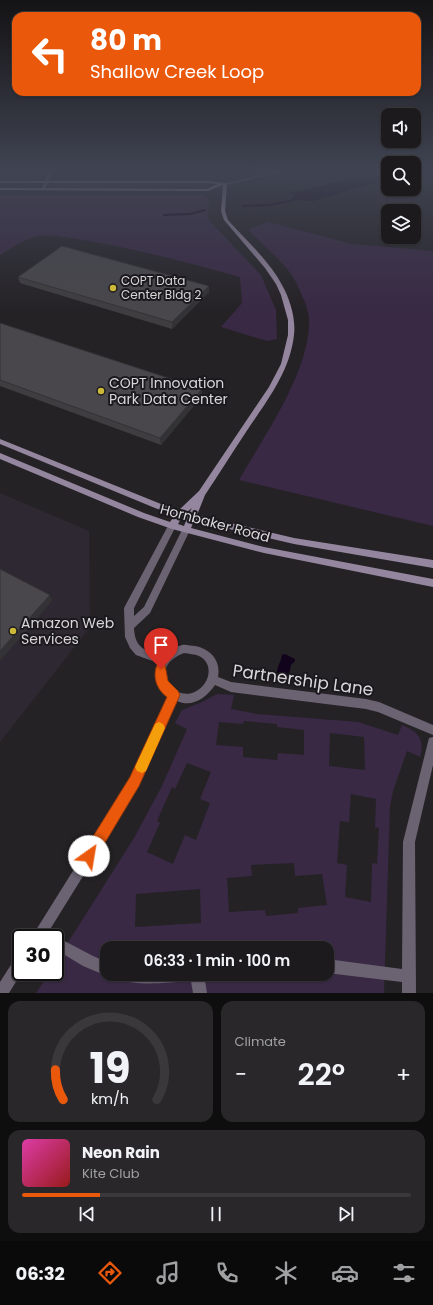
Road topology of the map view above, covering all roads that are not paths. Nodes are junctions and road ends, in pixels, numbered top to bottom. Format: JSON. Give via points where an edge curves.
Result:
{"nodes":[{"id":1,"x":225,"y":218,"type":"edge"},
{"id":2,"x":0,"y":441,"type":"edge"},
{"id":3,"x":0,"y":456,"type":"edge"},
{"id":4,"x":202,"y":493,"type":"junction"},
{"id":5,"x":180,"y":514,"type":"junction"},
{"id":6,"x":192,"y":517,"type":"junction"},
{"id":7,"x":172,"y":526,"type":"junction"},
{"id":8,"x":186,"y":530,"type":"junction"},
{"id":9,"x":433,"y":564,"type":"edge"},
{"id":10,"x":433,"y":583,"type":"edge"},
{"id":11,"x":129,"y":627,"type":"junction"},
{"id":12,"x":164,"y":662,"type":"junction"},
{"id":13,"x":213,"y":680,"type":"junction"},
{"id":14,"x":174,"y":695,"type":"junction"},
{"id":15,"x":433,"y":730,"type":"edge"},
{"id":16,"x":433,"y":742,"type":"edge"},
{"id":17,"x":46,"y":929,"type":"edge"},
{"id":18,"x":64,"y":947,"type":"edge"},
{"id":19,"x":100,"y":966,"type":"edge"},
{"id":20,"x":334,"y":967,"type":"edge"},
{"id":21,"x":12,"y":976,"type":"edge"},
{"id":22,"x":409,"y":976,"type":"junction"},
{"id":23,"x":197,"y":981,"type":"edge"},
{"id":24,"x":1,"y":993,"type":"edge"},
{"id":25,"x":200,"y":993,"type":"edge"},
{"id":26,"x":409,"y":993,"type":"edge"}],
"edges":[{"from":1,"to":4,"type":"street","via":[[279,284],[291,320],[291,334],[284,364],[272,387]]},
{"from":2,"to":5,"type":"street","name":"Hornbaker Road"},
{"from":3,"to":7,"type":"street","name":"Hornbaker Road"},
{"from":4,"to":5,"type":"street"},
{"from":4,"to":6,"type":"street"},
{"from":5,"to":6,"type":"street","name":"Hornbaker Road"},
{"from":5,"to":7,"type":"street"},
{"from":6,"to":8,"type":"street"},
{"from":6,"to":9,"type":"street","name":"Hornbaker Road","via":[[294,541]]},
{"from":7,"to":8,"type":"street","name":"Hornbaker Road"},
{"from":7,"to":11,"type":"street","via":[[129,608]]},
{"from":8,"to":10,"type":"street","name":"Hornbaker Road","via":[[264,550]]},
{"from":8,"to":11,"type":"street","via":[[147,610]]},
{"from":11,"to":12,"type":"street","via":[[130,638],[139,652]]},
{"from":12,"to":13,"type":"street","via":[[176,651],[200,651],[212,661]]},
{"from":12,"to":14,"type":"street","via":[[160,676],[167,690]]},
{"from":13,"to":14,"type":"street","via":[[199,695],[182,698]]},
{"from":13,"to":15,"type":"street","name":"Partnership Lane","via":[[231,688],[366,704]]},
{"from":14,"to":17,"type":"street","via":[[135,782]]},
{"from":16,"to":22,"type":"street","via":[[409,842]]},
{"from":18,"to":19,"type":"street"},
{"from":20,"to":22,"type":"street"},
{"from":21,"to":24,"type":"street"},
{"from":22,"to":26,"type":"street"},
{"from":23,"to":25,"type":"street"}]}
